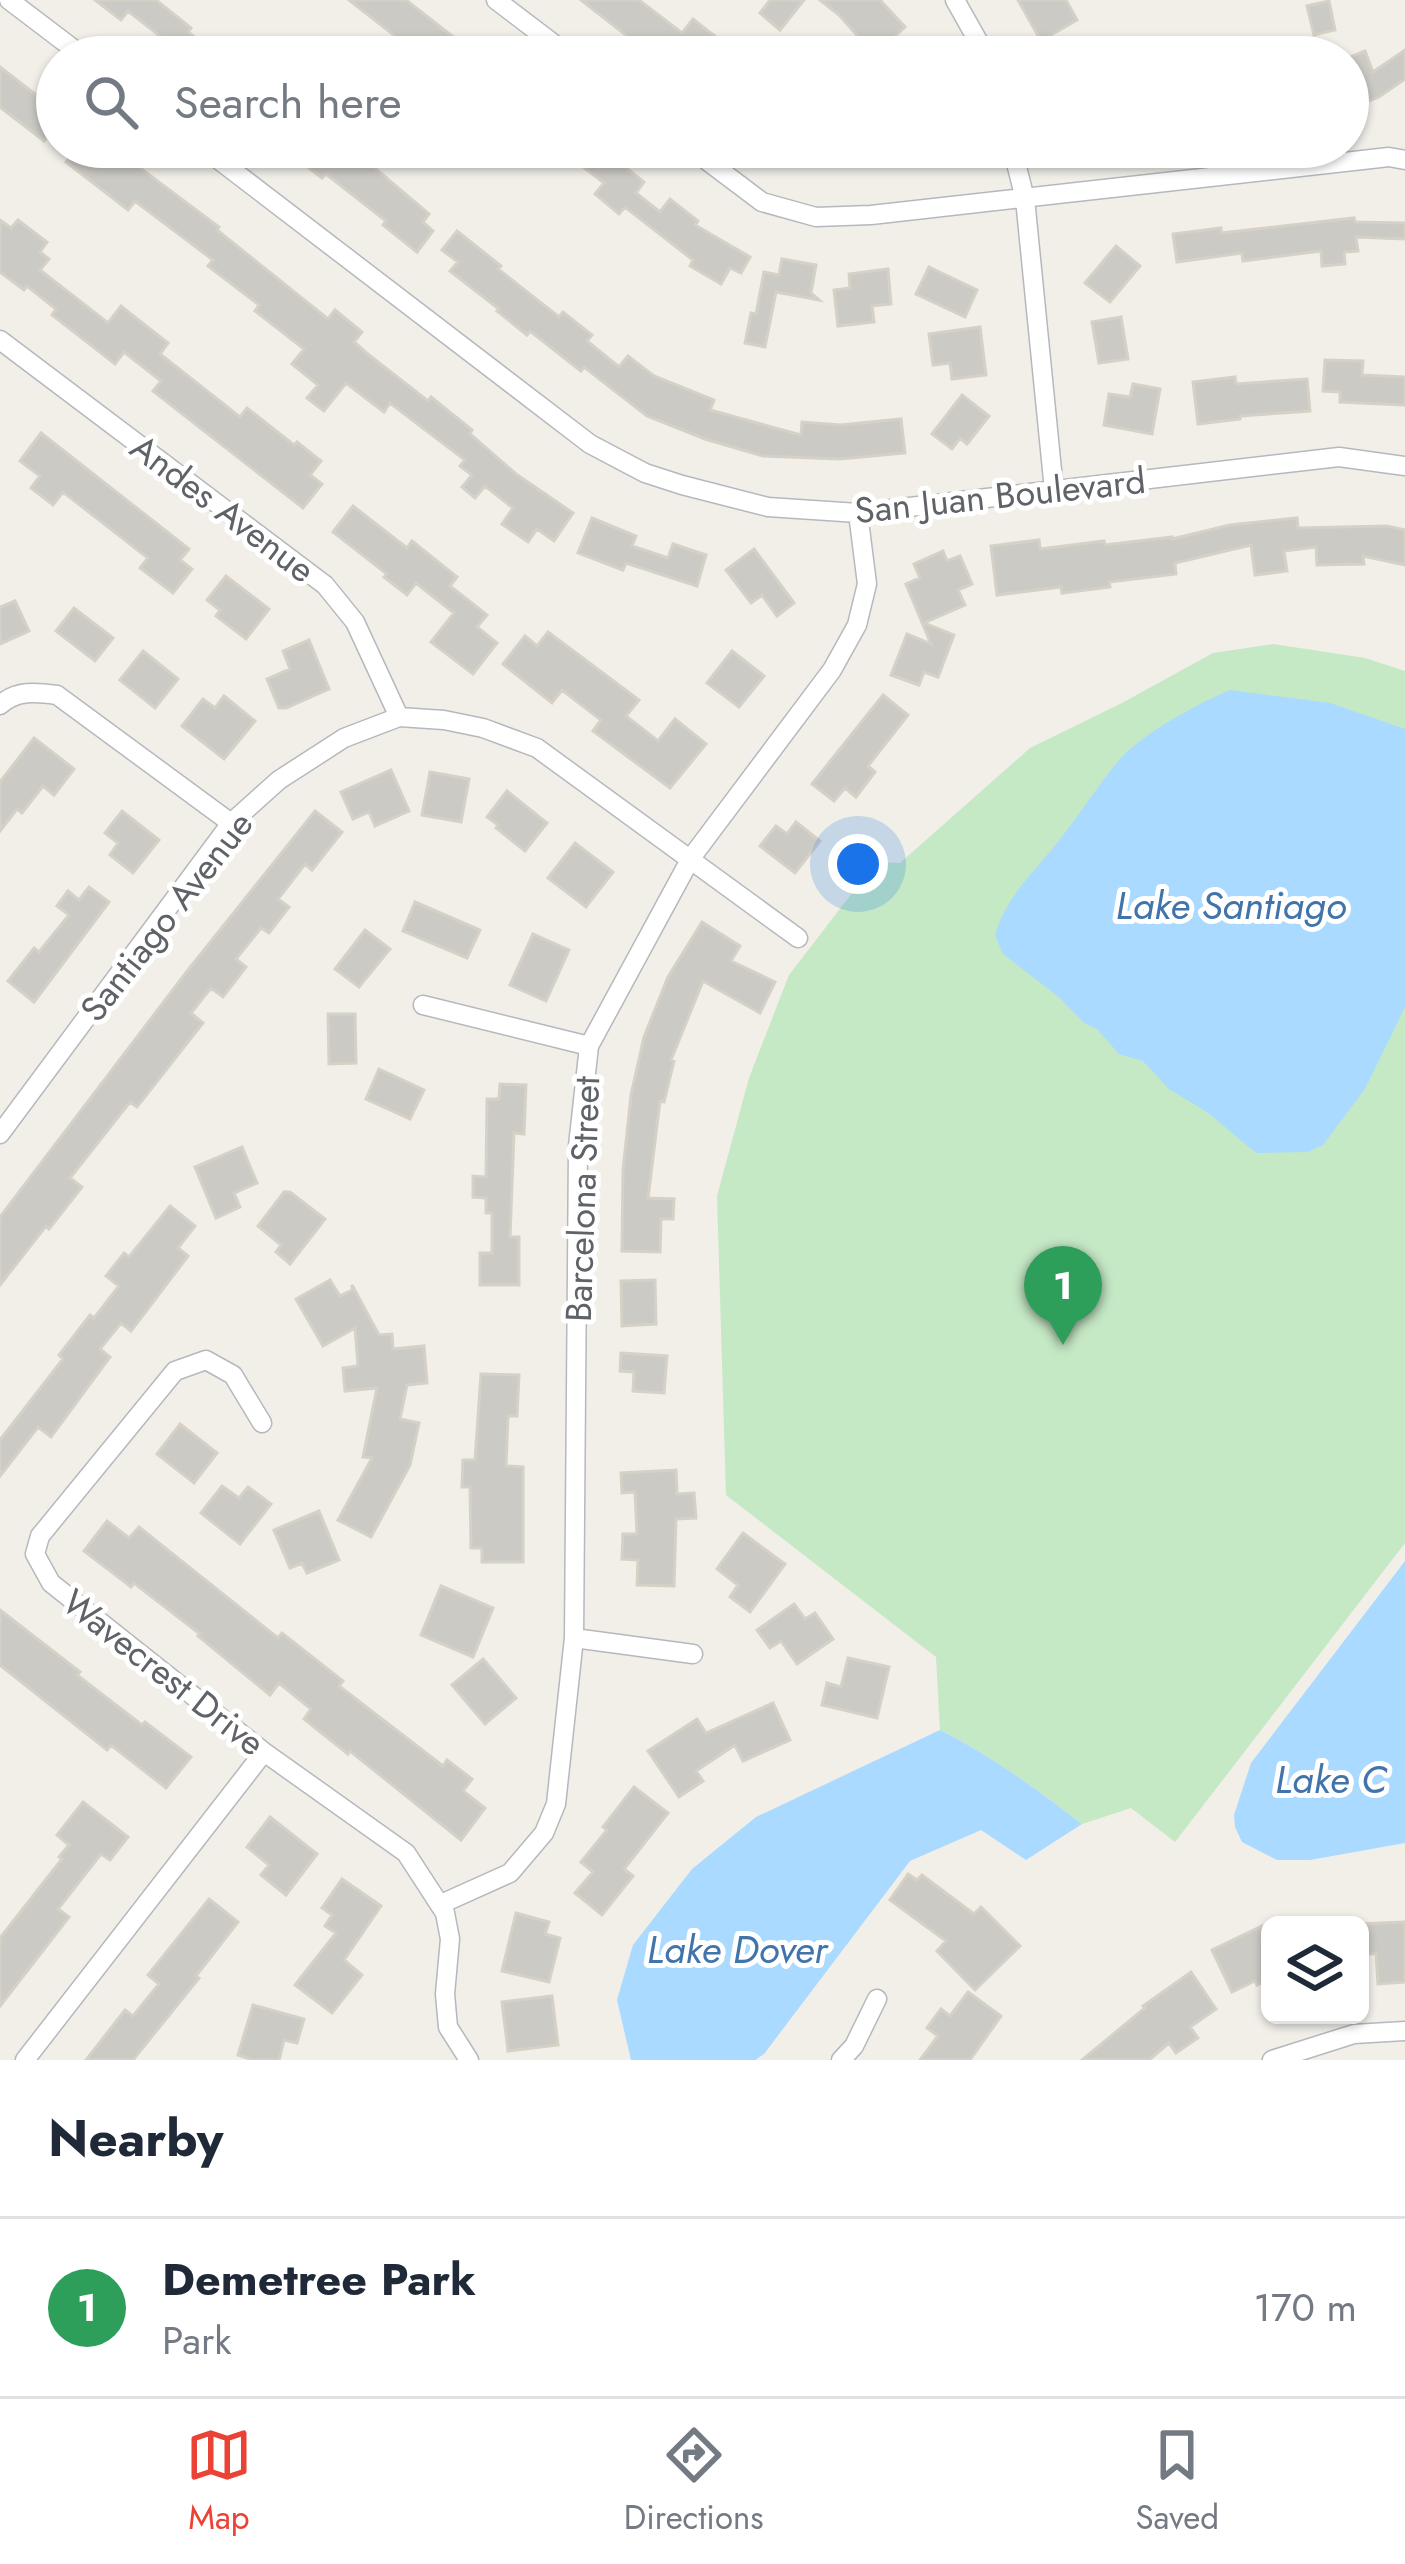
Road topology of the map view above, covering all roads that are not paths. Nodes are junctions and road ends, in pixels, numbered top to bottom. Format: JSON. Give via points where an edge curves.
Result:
{"nodes":[{"id":1,"x":9,"y":0,"type":"edge"},
{"id":2,"x":496,"y":0,"type":"edge"},
{"id":3,"x":956,"y":0,"type":"edge"},
{"id":4,"x":56,"y":36,"type":"edge"},
{"id":5,"x":543,"y":36,"type":"edge"},
{"id":6,"x":976,"y":36,"type":"edge"},
{"id":7,"x":1400,"y":156,"type":"edge"},
{"id":8,"x":1369,"y":160,"type":"edge"},
{"id":9,"x":229,"y":168,"type":"edge"},
{"id":10,"x":717,"y":168,"type":"edge"},
{"id":11,"x":1017,"y":168,"type":"edge"},
{"id":12,"x":1295,"y":168,"type":"edge"},
{"id":13,"x":1025,"y":199,"type":"junction"},
{"id":14,"x":0,"y":340,"type":"edge"},
{"id":15,"x":1405,"y":466,"type":"edge"},
{"id":16,"x":1054,"y":490,"type":"junction"},
{"id":17,"x":858,"y":514,"type":"junction"},
{"id":18,"x":0,"y":705,"type":"edge"},
{"id":19,"x":399,"y":717,"type":"junction"},
{"id":20,"x":231,"y":823,"type":"junction"},
{"id":21,"x":691,"y":858,"type":"junction"},
{"id":22,"x":798,"y":938,"type":"dead end"},
{"id":23,"x":423,"y":1005,"type":"dead end"},
{"id":24,"x":589,"y":1046,"type":"junction"},
{"id":25,"x":0,"y":1134,"type":"edge"},
{"id":26,"x":262,"y":1423,"type":"dead end"},
{"id":27,"x":574,"y":1638,"type":"junction"},
{"id":28,"x":693,"y":1654,"type":"dead end"},
{"id":29,"x":264,"y":1752,"type":"junction"},
{"id":30,"x":441,"y":1904,"type":"junction"},
{"id":31,"x":877,"y":2000,"type":"dead end"},
{"id":32,"x":1405,"y":2031,"type":"edge"},
{"id":33,"x":25,"y":2060,"type":"edge"},
{"id":34,"x":469,"y":2060,"type":"edge"},
{"id":35,"x":842,"y":2060,"type":"edge"},
{"id":36,"x":1272,"y":2060,"type":"edge"}],
"edges":[{"from":1,"to":4,"type":"street"},
{"from":2,"to":5,"type":"street"},
{"from":3,"to":6,"type":"street"},
{"from":7,"to":8,"type":"street"},
{"from":9,"to":17,"type":"street","name":"San Juan Boulevard","via":[[590,444],[682,485],[768,507]]},
{"from":10,"to":13,"type":"street","via":[[762,202],[816,217]]},
{"from":11,"to":13,"type":"street"},
{"from":12,"to":13,"type":"street"},
{"from":13,"to":16,"type":"street"},
{"from":14,"to":19,"type":"street","name":"Andes Avenue","via":[[326,585],[355,622]]},
{"from":15,"to":16,"type":"street","name":"San Juan Boulevard","via":[[1339,457]]},
{"from":16,"to":17,"type":"street","name":"San Juan Boulevard"},
{"from":17,"to":21,"type":"street","name":"Barcelona Street","via":[[867,584],[857,625]]},
{"from":18,"to":20,"type":"street","via":[[32,691],[57,695]]},
{"from":19,"to":20,"type":"street","name":"Santiago Avenue","via":[[344,738]]},
{"from":19,"to":21,"type":"street","name":"Santiago Avenue","via":[[483,728],[538,748]]},
{"from":20,"to":25,"type":"street","name":"Santiago Avenue"},
{"from":21,"to":22,"type":"street","name":"Santiago Avenue"},
{"from":21,"to":24,"type":"street","name":"Barcelona Street"},
{"from":23,"to":24,"type":"street"},
{"from":24,"to":27,"type":"street","name":"Barcelona Street","via":[[578,1146]]},
{"from":26,"to":29,"type":"street","name":"Wavecrest Drive","via":[[233,1375],[206,1360],[175,1371],[40,1536],[35,1554],[52,1583]]},
{"from":27,"to":28,"type":"street"},
{"from":27,"to":30,"type":"street","name":"Barcelona Street","via":[[556,1804],[544,1832],[511,1873]]},
{"from":29,"to":30,"type":"street","name":"Wavecrest Drive","via":[[406,1853]]},
{"from":29,"to":33,"type":"street"},
{"from":30,"to":34,"type":"street","name":"Wavecrest Drive","via":[[450,1940],[448,2027]]},
{"from":31,"to":35,"type":"street"},
{"from":32,"to":36,"type":"street","via":[[1354,2034]]}]}
